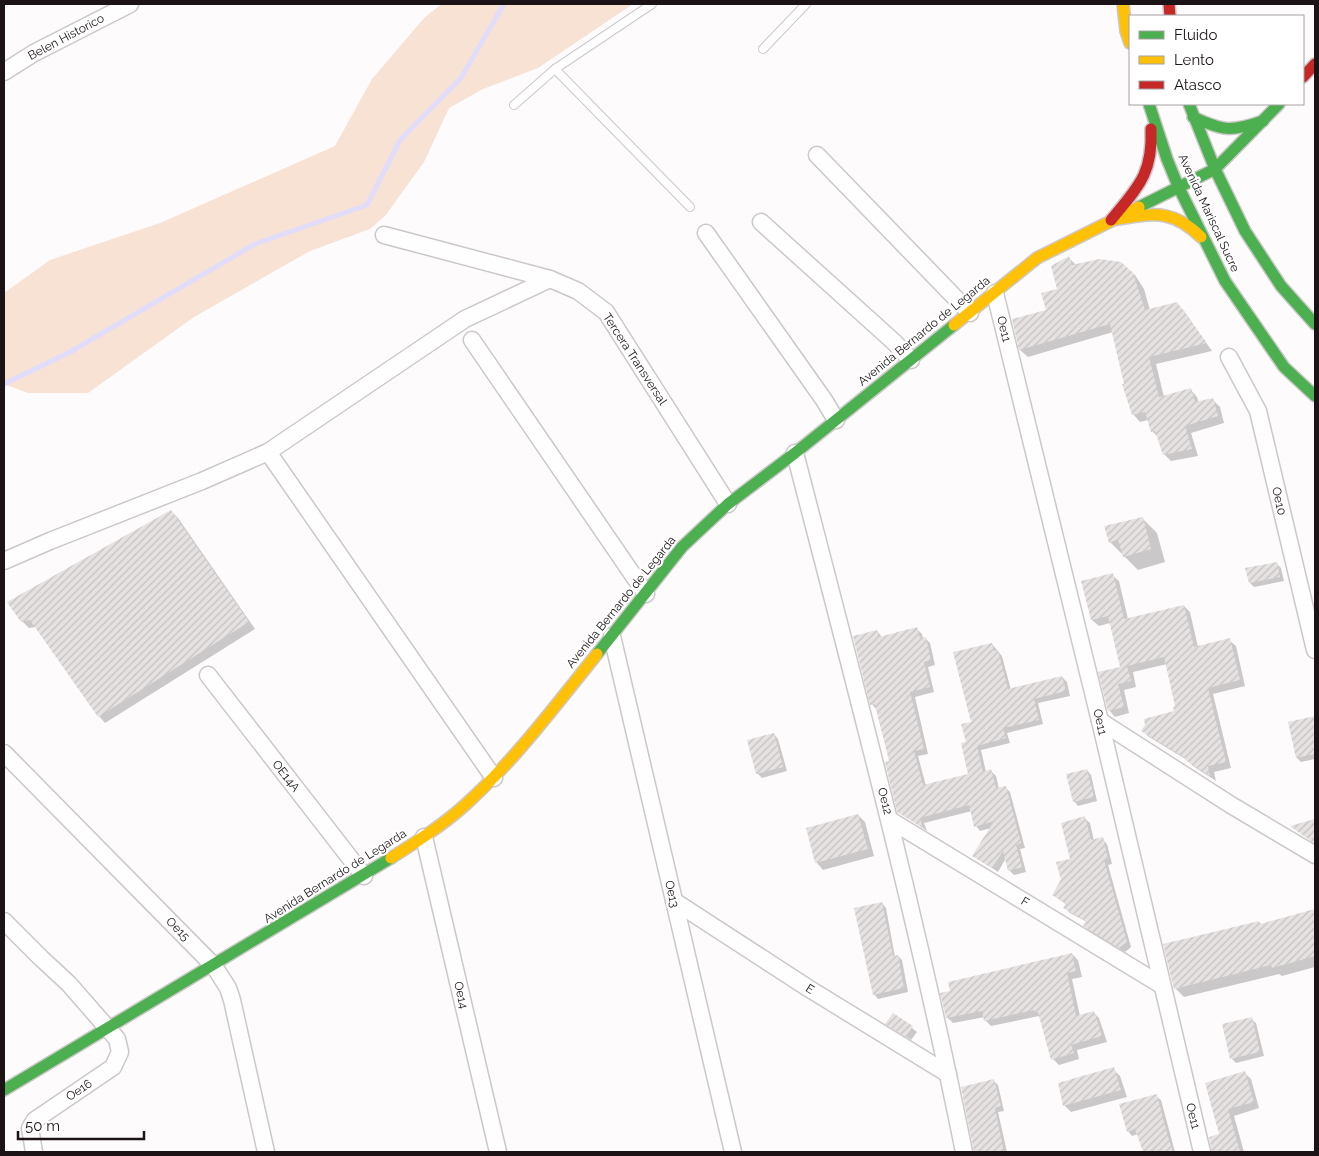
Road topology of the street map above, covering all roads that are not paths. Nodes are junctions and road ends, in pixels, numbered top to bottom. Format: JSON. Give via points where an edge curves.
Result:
{"nodes":[{"id":1,"x":130,"y":4,"type":"edge"},
{"id":2,"x":652,"y":4,"type":"edge"},
{"id":3,"x":806,"y":4,"type":"edge"},
{"id":4,"x":1123,"y":4,"type":"edge"},
{"id":5,"x":1129,"y":40,"type":"edge"},
{"id":6,"x":763,"y":49,"type":"dead end"},
{"id":7,"x":1315,"y":64,"type":"edge"},
{"id":8,"x":555,"y":69,"type":"junction"},
{"id":9,"x":4,"y":72,"type":"edge"},
{"id":10,"x":1304,"y":76,"type":"edge"},
{"id":11,"x":514,"y":105,"type":"dead end"},
{"id":12,"x":1149,"y":105,"type":"edge"},
{"id":13,"x":1149,"y":105,"type":"edge"},
{"id":14,"x":1189,"y":105,"type":"edge"},
{"id":15,"x":1278,"y":105,"type":"edge"},
{"id":16,"x":1193,"y":117,"type":"junction"},
{"id":17,"x":1263,"y":120,"type":"junction"},
{"id":18,"x":817,"y":155,"type":"dead end"},
{"id":19,"x":1215,"y":169,"type":"junction"},
{"id":20,"x":1178,"y":186,"type":"junction"},
{"id":21,"x":690,"y":207,"type":"dead end"},
{"id":22,"x":1111,"y":220,"type":"junction"},
{"id":23,"x":761,"y":222,"type":"dead end"},
{"id":24,"x":706,"y":233,"type":"dead end"},
{"id":25,"x":384,"y":235,"type":"dead end"},
{"id":26,"x":1204,"y":241,"type":"junction"},
{"id":27,"x":550,"y":280,"type":"junction"},
{"id":28,"x":995,"y":293,"type":"junction"},
{"id":29,"x":970,"y":312,"type":"junction"},
{"id":30,"x":1315,"y":324,"type":"edge"},
{"id":31,"x":472,"y":340,"type":"dead end"},
{"id":32,"x":1229,"y":357,"type":"dead end"},
{"id":33,"x":911,"y":360,"type":"junction"},
{"id":34,"x":1315,"y":396,"type":"edge"},
{"id":35,"x":836,"y":420,"type":"junction"},
{"id":36,"x":268,"y":452,"type":"junction"},
{"id":37,"x":795,"y":453,"type":"junction"},
{"id":38,"x":728,"y":504,"type":"junction"},
{"id":39,"x":4,"y":561,"type":"edge"},
{"id":40,"x":646,"y":594,"type":"junction"},
{"id":41,"x":612,"y":636,"type":"junction"},
{"id":42,"x":1315,"y":650,"type":"edge"},
{"id":43,"x":208,"y":675,"type":"dead end"},
{"id":44,"x":1100,"y":721,"type":"junction"},
{"id":45,"x":4,"y":753,"type":"edge"},
{"id":46,"x":494,"y":778,"type":"junction"},
{"id":47,"x":890,"y":820,"type":"junction"},
{"id":48,"x":424,"y":837,"type":"junction"},
{"id":49,"x":1315,"y":855,"type":"edge"},
{"id":50,"x":364,"y":876,"type":"junction"},
{"id":51,"x":674,"y":901,"type":"junction"},
{"id":52,"x":4,"y":921,"type":"edge"},
{"id":53,"x":214,"y":966,"type":"junction"},
{"id":54,"x":1161,"y":985,"type":"junction"},
{"id":55,"x":107,"y":1027,"type":"junction"},
{"id":56,"x":948,"y":1074,"type":"junction"},
{"id":57,"x":4,"y":1090,"type":"edge"},
{"id":58,"x":34,"y":1152,"type":"edge"},
{"id":59,"x":266,"y":1152,"type":"edge"},
{"id":60,"x":498,"y":1152,"type":"edge"},
{"id":61,"x":732,"y":1152,"type":"edge"},
{"id":62,"x":964,"y":1152,"type":"edge"},
{"id":63,"x":1202,"y":1152,"type":"edge"}],
"edges":[{"from":1,"to":9,"type":"street","name":"Belen Historico"},
{"from":2,"to":8,"type":"lane"},
{"from":3,"to":6,"type":"lane"},
{"from":4,"to":5,"type":"street"},
{"from":7,"to":10,"type":"street"},
{"from":8,"to":11,"type":"lane"},
{"from":8,"to":21,"type":"lane"},
{"from":12,"to":20,"type":"street","name":"Avenida Mariscal Sucre"},
{"from":13,"to":22,"type":"street","via":[[1152,141],[1147,171]]},
{"from":14,"to":16,"type":"street","name":"Avenida Mariscal Sucre"},
{"from":15,"to":17,"type":"street","name":"Avenida Bernardo de Legarda"},
{"from":16,"to":17,"type":"street","via":[[1229,130]]},
{"from":16,"to":19,"type":"street","name":"Avenida Mariscal Sucre"},
{"from":17,"to":19,"type":"street","name":"Avenida Bernardo de Legarda"},
{"from":18,"to":29,"type":"street"},
{"from":19,"to":20,"type":"street","name":"Avenida Bernardo de Legarda"},
{"from":19,"to":30,"type":"street","name":"Avenida Mariscal Sucre","via":[[1245,231],[1281,286]]},
{"from":20,"to":22,"type":"street","name":"Avenida Bernardo de Legarda"},
{"from":20,"to":26,"type":"street","name":"Avenida Mariscal Sucre"},
{"from":22,"to":26,"type":"street","via":[[1167,215],[1189,225]]},
{"from":22,"to":28,"type":"street","name":"Avenida Bernardo de Legarda","via":[[1037,258]]},
{"from":23,"to":33,"type":"street"},
{"from":24,"to":35,"type":"street"},
{"from":25,"to":27,"type":"street","name":"Tercera Transversal"},
{"from":26,"to":34,"type":"street","name":"Avenida Mariscal Sucre","via":[[1225,281],[1268,346],[1284,367]]},
{"from":27,"to":36,"type":"street","via":[[465,319]]},
{"from":27,"to":38,"type":"street","name":"Tercera Transversal","via":[[578,291],[606,312]]},
{"from":28,"to":29,"type":"street","name":"Avenida Bernardo de Legarda"},
{"from":28,"to":44,"type":"street","name":"Oe11"},
{"from":29,"to":33,"type":"street","name":"Avenida Bernardo de Legarda"},
{"from":31,"to":40,"type":"street"},
{"from":32,"to":42,"type":"street","name":"Oe10","via":[[1258,411]]},
{"from":33,"to":35,"type":"street","name":"Avenida Bernardo de Legarda"},
{"from":35,"to":37,"type":"street","name":"Avenida Bernardo de Legarda"},
{"from":36,"to":39,"type":"street"},
{"from":36,"to":46,"type":"street"},
{"from":37,"to":38,"type":"street","name":"Avenida Bernardo de Legarda"},
{"from":37,"to":47,"type":"street","name":"Oe12"},
{"from":38,"to":40,"type":"street","name":"Avenida Bernardo de Legarda","via":[[682,547]]},
{"from":40,"to":41,"type":"street","name":"Avenida Bernardo de Legarda"},
{"from":41,"to":46,"type":"street","name":"Avenida Bernardo de Legarda"},
{"from":41,"to":51,"type":"street","name":"Oe13"},
{"from":43,"to":50,"type":"street","name":"OE14A"},
{"from":44,"to":49,"type":"street"},
{"from":44,"to":54,"type":"street","name":"Oe11"},
{"from":45,"to":53,"type":"street","name":"Oe15"},
{"from":46,"to":48,"type":"street","name":"Avenida Bernardo de Legarda"},
{"from":47,"to":54,"type":"street","name":"F"},
{"from":47,"to":56,"type":"street","name":"Oe12"},
{"from":48,"to":50,"type":"street","name":"Avenida Bernardo de Legarda"},
{"from":48,"to":60,"type":"street","name":"Oe14"},
{"from":50,"to":53,"type":"street","name":"Avenida Bernardo de Legarda"},
{"from":51,"to":56,"type":"street","name":"E"},
{"from":51,"to":61,"type":"street","name":"Oe13"},
{"from":52,"to":55,"type":"street","via":[[69,984]]},
{"from":53,"to":55,"type":"street","name":"Avenida Bernardo de Legarda"},
{"from":53,"to":59,"type":"street","name":"Oe15","via":[[232,1000]]},
{"from":54,"to":63,"type":"street","name":"Oe11"},
{"from":55,"to":57,"type":"street","name":"Avenida Bernardo de Legarda"},
{"from":55,"to":58,"type":"street","name":"Oe16","via":[[120,1045],[113,1067],[35,1120],[30,1128]]},
{"from":56,"to":62,"type":"street","name":"Oe12"}]}
